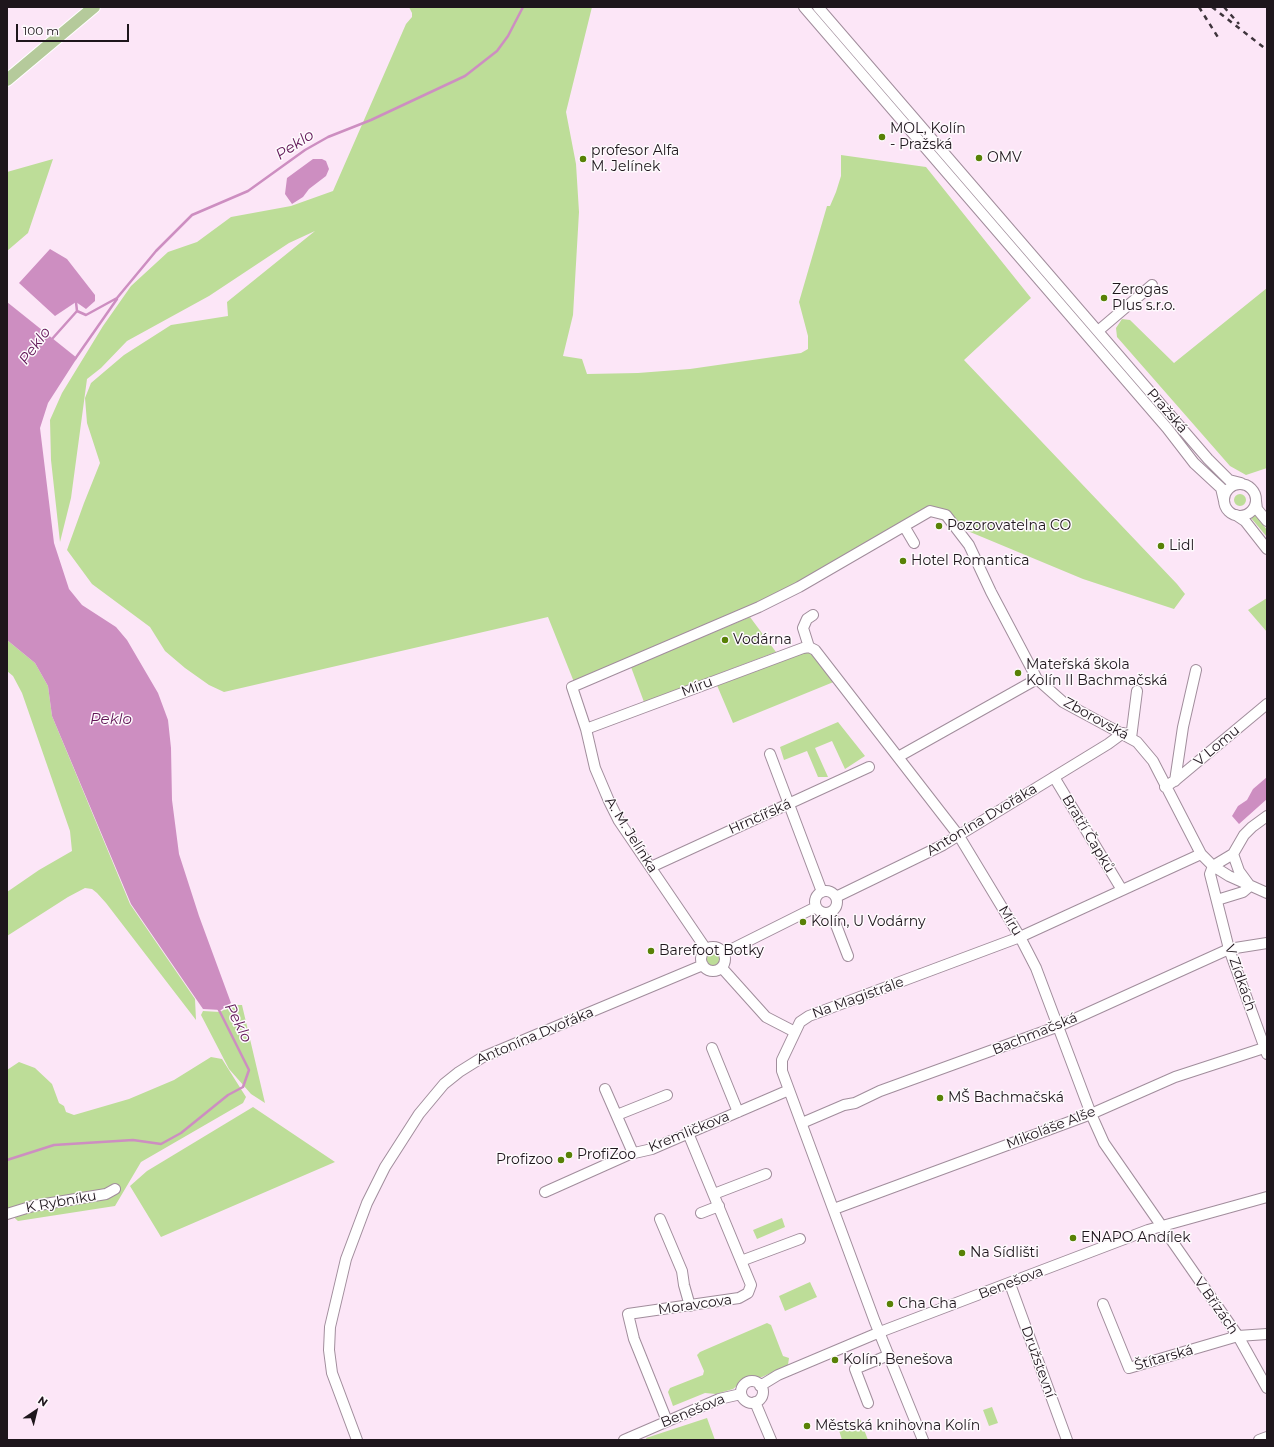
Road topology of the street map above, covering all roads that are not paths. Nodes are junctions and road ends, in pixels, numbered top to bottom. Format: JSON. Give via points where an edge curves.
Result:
{"nodes":[{"id":1,"x":94,"y":7,"type":"edge"},
{"id":2,"x":804,"y":7,"type":"edge"},
{"id":3,"x":818,"y":7,"type":"edge"},
{"id":4,"x":7,"y":80,"type":"edge"},
{"id":5,"x":1152,"y":285,"type":"dead end"},
{"id":6,"x":1098,"y":331,"type":"junction"},
{"id":7,"x":1241,"y":483,"type":"junction"},
{"id":8,"x":1256,"y":501,"type":"junction"},
{"id":9,"x":1224,"y":502,"type":"junction"},
{"id":10,"x":1236,"y":515,"type":"junction"},
{"id":11,"x":1267,"y":521,"type":"edge"},
{"id":12,"x":904,"y":526,"type":"junction"},
{"id":13,"x":914,"y":543,"type":"dead end"},
{"id":14,"x":1267,"y":549,"type":"edge"},
{"id":15,"x":813,"y":615,"type":"dead end"},
{"id":16,"x":809,"y":647,"type":"junction"},
{"id":17,"x":1196,"y":670,"type":"dead end"},
{"id":18,"x":1037,"y":679,"type":"junction"},
{"id":19,"x":572,"y":687,"type":"joint"},
{"id":20,"x":1137,"y":691,"type":"dead end"},
{"id":21,"x":1267,"y":704,"type":"edge"},
{"id":22,"x":586,"y":729,"type":"junction"},
{"id":23,"x":1127,"y":736,"type":"junction"},
{"id":24,"x":770,"y":754,"type":"dead end"},
{"id":25,"x":898,"y":757,"type":"junction"},
{"id":26,"x":869,"y":768,"type":"dead end"},
{"id":27,"x":1054,"y":778,"type":"junction"},
{"id":28,"x":1170,"y":784,"type":"junction"},
{"id":29,"x":789,"y":804,"type":"junction"},
{"id":30,"x":1267,"y":816,"type":"edge"},
{"id":31,"x":959,"y":836,"type":"junction"},
{"id":32,"x":1201,"y":854,"type":"junction"},
{"id":33,"x":1233,"y":854,"type":"junction"},
{"id":34,"x":1213,"y":866,"type":"junction"},
{"id":35,"x":651,"y":867,"type":"junction"},
{"id":36,"x":1250,"y":886,"type":"junction"},
{"id":37,"x":1122,"y":890,"type":"junction"},
{"id":38,"x":822,"y":892,"type":"junction"},
{"id":39,"x":1267,"y":893,"type":"edge"},
{"id":40,"x":836,"y":898,"type":"junction"},
{"id":41,"x":1217,"y":900,"type":"junction"},
{"id":42,"x":816,"y":907,"type":"junction"},
{"id":43,"x":830,"y":912,"type":"junction"},
{"id":44,"x":1020,"y":937,"type":"junction"},
{"id":45,"x":1267,"y":943,"type":"edge"},
{"id":46,"x":706,"y":949,"type":"junction"},
{"id":47,"x":1229,"y":949,"type":"junction"},
{"id":48,"x":724,"y":953,"type":"junction"},
{"id":49,"x":848,"y":956,"type":"dead end"},
{"id":50,"x":702,"y":966,"type":"junction"},
{"id":51,"x":722,"y":968,"type":"junction"},
{"id":52,"x":1059,"y":1026,"type":"junction"},
{"id":53,"x":795,"y":1032,"type":"junction"},
{"id":54,"x":712,"y":1048,"type":"dead end"},
{"id":55,"x":1266,"y":1050,"type":"edge"},
{"id":56,"x":605,"y":1089,"type":"dead end"},
{"id":57,"x":789,"y":1090,"type":"junction"},
{"id":58,"x":667,"y":1095,"type":"dead end"},
{"id":59,"x":738,"y":1112,"type":"junction"},
{"id":60,"x":1091,"y":1114,"type":"junction"},
{"id":61,"x":617,"y":1115,"type":"junction"},
{"id":62,"x":802,"y":1123,"type":"junction"},
{"id":63,"x":688,"y":1133,"type":"junction"},
{"id":64,"x":633,"y":1153,"type":"junction"},
{"id":65,"x":766,"y":1174,"type":"dead end"},
{"id":66,"x":115,"y":1189,"type":"dead end"},
{"id":67,"x":545,"y":1192,"type":"dead end"},
{"id":68,"x":714,"y":1194,"type":"junction"},
{"id":69,"x":1267,"y":1197,"type":"edge"},
{"id":70,"x":719,"y":1206,"type":"junction"},
{"id":71,"x":834,"y":1209,"type":"junction"},
{"id":72,"x":701,"y":1213,"type":"dead end"},
{"id":73,"x":7,"y":1214,"type":"edge"},
{"id":74,"x":660,"y":1219,"type":"dead end"},
{"id":75,"x":1160,"y":1226,"type":"junction"},
{"id":76,"x":800,"y":1239,"type":"dead end"},
{"id":77,"x":741,"y":1261,"type":"junction"},
{"id":78,"x":1010,"y":1284,"type":"junction"},
{"id":79,"x":1103,"y":1304,"type":"dead end"},
{"id":80,"x":690,"y":1306,"type":"junction"},
{"id":81,"x":880,"y":1332,"type":"junction"},
{"id":82,"x":1267,"y":1334,"type":"edge"},
{"id":83,"x":1238,"y":1336,"type":"junction"},
{"id":84,"x":889,"y":1355,"type":"junction"},
{"id":85,"x":760,"y":1386,"type":"junction"},
{"id":86,"x":1267,"y":1388,"type":"edge"},
{"id":87,"x":741,"y":1394,"type":"junction"},
{"id":88,"x":756,"y":1402,"type":"junction"},
{"id":89,"x":868,"y":1403,"type":"dead end"},
{"id":90,"x":667,"y":1421,"type":"junction"},
{"id":91,"x":1267,"y":1437,"type":"edge"},
{"id":92,"x":357,"y":1440,"type":"edge"},
{"id":93,"x":624,"y":1440,"type":"edge"},
{"id":94,"x":771,"y":1440,"type":"edge"},
{"id":95,"x":923,"y":1440,"type":"edge"},
{"id":96,"x":1067,"y":1440,"type":"edge"},
{"id":97,"x":1259,"y":1440,"type":"edge"}],
"edges":[{"from":1,"to":4,"type":"main road"},
{"from":2,"to":9,"type":"street","via":[[1194,463],[1221,488]]},
{"from":3,"to":6,"type":"street","name":"Pražská"},
{"from":5,"to":6,"type":"street"},
{"from":6,"to":7,"type":"street","name":"Pražská","via":[[1218,470],[1232,482]]},
{"from":7,"to":8,"type":"street","via":[[1252,489]]},
{"from":7,"to":9,"type":"street","via":[[1234,484],[1228,489]]},
{"from":8,"to":10,"type":"street","via":[[1251,512],[1242,516]]},
{"from":8,"to":11,"type":"street","via":[[1257,509]]},
{"from":9,"to":10,"type":"street","via":[[1228,511]]},
{"from":10,"to":14,"type":"street","via":[[1245,521]]},
{"from":12,"to":13,"type":"street"},
{"from":12,"to":18,"type":"street","name":"Zborovská","via":[[930,511],[946,515],[969,545]]},
{"from":12,"to":19,"type":"street","name":"Zborovská","via":[[799,587],[759,607]]},
{"from":15,"to":16,"type":"street","name":"Míru","via":[[803,628]]},
{"from":16,"to":22,"type":"street","name":"Míru"},
{"from":16,"to":25,"type":"street","name":"Míru","via":[[815,650]]},
{"from":17,"to":28,"type":"street"},
{"from":18,"to":23,"type":"street","name":"Zborovská","via":[[1063,702]]},
{"from":18,"to":25,"type":"street"},
{"from":19,"to":22,"type":"street","name":"A. M. Jelínka"},
{"from":20,"to":23,"type":"street"},
{"from":21,"to":28,"type":"street","name":"V Lomu"},
{"from":22,"to":35,"type":"street","name":"A. M. Jelínka","via":[[595,768],[608,801]]},
{"from":23,"to":27,"type":"street","name":"Antonína Dvořáka"},
{"from":23,"to":28,"type":"street","name":"Zborovská","via":[[1137,742]]},
{"from":24,"to":29,"type":"street"},
{"from":25,"to":31,"type":"street","name":"Míru"},
{"from":26,"to":29,"type":"street","name":"Hrnčířská"},
{"from":27,"to":31,"type":"street","name":"Antonína Dvořáka"},
{"from":27,"to":37,"type":"street","name":"Bratří Čapků"},
{"from":28,"to":32,"type":"street","name":"Zborovská"},
{"from":29,"to":35,"type":"street","name":"Hrnčířská"},
{"from":29,"to":38,"type":"street"},
{"from":30,"to":33,"type":"street","via":[[1244,835]]},
{"from":31,"to":40,"type":"street","name":"Antonína Dvořáka"},
{"from":31,"to":44,"type":"street","name":"Míru"},
{"from":32,"to":34,"type":"street","name":"Zborovská"},
{"from":32,"to":37,"type":"street","name":"Na Magistrále"},
{"from":33,"to":34,"type":"street"},
{"from":33,"to":36,"type":"street","via":[[1239,871]]},
{"from":34,"to":36,"type":"street","name":"Zborovská"},
{"from":34,"to":41,"type":"street","name":"V Zídkách","via":[[1210,874]]},
{"from":35,"to":46,"type":"street","name":"A. M. Jelínka"},
{"from":36,"to":39,"type":"street","name":"Zborovská"},
{"from":36,"to":41,"type":"street","via":[[1243,892]]},
{"from":37,"to":44,"type":"street","name":"Na Magistrále"},
{"from":38,"to":40,"type":"street","via":[[832,893]]},
{"from":38,"to":42,"type":"street","via":[[816,898]]},
{"from":40,"to":43,"type":"street","via":[[837,906]]},
{"from":41,"to":47,"type":"street","name":"V Zídkách"},
{"from":42,"to":43,"type":"street","via":[[824,913]]},
{"from":42,"to":48,"type":"street"},
{"from":43,"to":49,"type":"street"},
{"from":44,"to":52,"type":"street","name":"Míru","via":[[1036,968]]},
{"from":44,"to":53,"type":"street","name":"Na Magistrále","via":[[805,1017]]},
{"from":45,"to":47,"type":"street","name":"Bachmačská"},
{"from":46,"to":48,"type":"street","via":[[715,947]]},
{"from":46,"to":50,"type":"street","via":[[701,957]]},
{"from":47,"to":52,"type":"street","name":"Bachmačská"},
{"from":47,"to":55,"type":"street","name":"V Zídkách"},
{"from":48,"to":51,"type":"street","via":[[726,961]]},
{"from":50,"to":51,"type":"street","via":[[711,972]]},
{"from":50,"to":92,"type":"street","name":"Antonína Dvořáka","via":[[473,1062],[436,1094],[408,1130],[367,1203],[346,1259],[330,1327],[332,1373]]},
{"from":51,"to":53,"type":"street","via":[[766,1017]]},
{"from":52,"to":60,"type":"street","name":"Míru"},
{"from":52,"to":62,"type":"street","name":"Bachmačská","via":[[880,1091]]},
{"from":53,"to":57,"type":"street","name":"Na Magistrále","via":[[781,1064]]},
{"from":54,"to":59,"type":"street"},
{"from":55,"to":60,"type":"street","name":"Mikoláše Alše","via":[[1175,1077]]},
{"from":56,"to":61,"type":"street"},
{"from":57,"to":59,"type":"street","name":"Kremličkova"},
{"from":57,"to":62,"type":"street","name":"Na Magistrále"},
{"from":58,"to":61,"type":"street"},
{"from":59,"to":63,"type":"street","name":"Kremličkova"},
{"from":60,"to":71,"type":"street","name":"Mikoláše Alše"},
{"from":60,"to":75,"type":"street","name":"Míru","via":[[1104,1143]]},
{"from":61,"to":64,"type":"street"},
{"from":62,"to":71,"type":"street","name":"Na Magistrále"},
{"from":63,"to":64,"type":"street","name":"Kremličkova","via":[[652,1149]]},
{"from":63,"to":68,"type":"street","name":"Moravcova"},
{"from":64,"to":67,"type":"street","name":"Kremličkova"},
{"from":65,"to":68,"type":"street"},
{"from":66,"to":73,"type":"street","name":"K Rybníku","via":[[106,1194],[33,1206]]},
{"from":68,"to":70,"type":"street","name":"Moravcova"},
{"from":69,"to":75,"type":"street","name":"Benešova"},
{"from":70,"to":72,"type":"street"},
{"from":70,"to":77,"type":"street","name":"Moravcova"},
{"from":71,"to":81,"type":"street","name":"Na Magistrále"},
{"from":74,"to":80,"type":"street","via":[[682,1271]]},
{"from":75,"to":78,"type":"street","name":"Benešova"},
{"from":75,"to":83,"type":"street","name":"V Břízách"},
{"from":76,"to":77,"type":"street"},
{"from":77,"to":80,"type":"street","name":"Moravcova","via":[[751,1285],[748,1293],[739,1298]]},
{"from":78,"to":81,"type":"street","name":"Benešova"},
{"from":78,"to":96,"type":"street","name":"Družstevní"},
{"from":79,"to":83,"type":"street","name":"Štítarská","via":[[1129,1368]]},
{"from":80,"to":90,"type":"street","name":"Moravcova","via":[[628,1314],[634,1338]]},
{"from":81,"to":84,"type":"street","name":"Na Magistrále"},
{"from":81,"to":85,"type":"street","name":"Benešova","via":[[778,1375]]},
{"from":82,"to":83,"type":"street","name":"Štítarská"},
{"from":83,"to":86,"type":"street","name":"V Břízách"},
{"from":84,"to":89,"type":"street","via":[[855,1369]]},
{"from":84,"to":95,"type":"street","name":"Na Magistrále"},
{"from":85,"to":87,"type":"street","name":"Benešova","via":[[756,1382],[747,1382]]},
{"from":85,"to":88,"type":"street","via":[[762,1395]]},
{"from":87,"to":88,"type":"street","name":"Benešova","via":[[746,1402]]},
{"from":87,"to":90,"type":"street","name":"Benešova"},
{"from":88,"to":94,"type":"street"},
{"from":90,"to":93,"type":"street","name":"Benešova"},
{"from":91,"to":97,"type":"street"}]}
